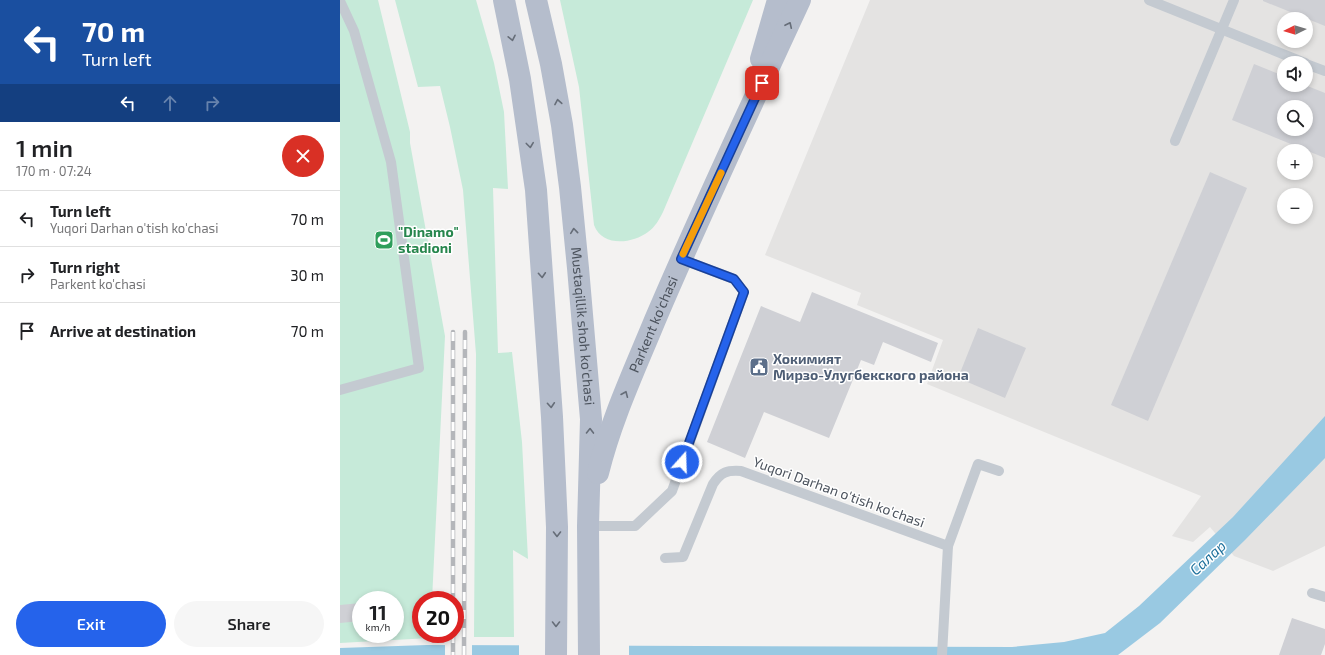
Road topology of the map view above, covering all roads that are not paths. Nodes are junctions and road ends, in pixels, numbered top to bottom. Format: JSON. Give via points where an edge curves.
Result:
{"nodes":[{"id":1,"x":340,"y":0,"type":"edge"},
{"id":2,"x":504,"y":0,"type":"edge"},
{"id":3,"x":536,"y":0,"type":"edge"},
{"id":4,"x":778,"y":0,"type":"edge"},
{"id":5,"x":800,"y":0,"type":"edge"},
{"id":6,"x":1149,"y":0,"type":"edge"},
{"id":7,"x":1234,"y":0,"type":"edge"},
{"id":8,"x":1288,"y":56,"type":"edge"},
{"id":9,"x":1313,"y":66,"type":"edge"},
{"id":10,"x":1325,"y":71,"type":"edge"},
{"id":11,"x":743,"y":124,"type":"junction"},
{"id":12,"x":1176,"y":141,"type":"dead end"},
{"id":13,"x":681,"y":259,"type":"junction"},
{"id":14,"x":340,"y":390,"type":"edge"},
{"id":15,"x":999,"y":471,"type":"dead end"},
{"id":16,"x":588,"y":526,"type":"junction"},
{"id":17,"x":948,"y":546,"type":"junction"},
{"id":18,"x":665,"y":558,"type":"dead end"},
{"id":19,"x":1312,"y":593,"type":"dead end"},
{"id":20,"x":1325,"y":597,"type":"edge"},
{"id":21,"x":556,"y":655,"type":"edge"},
{"id":22,"x":589,"y":655,"type":"edge"},
{"id":23,"x":942,"y":655,"type":"edge"}],
"edges":[{"from":1,"to":14,"type":"lane","via":[[354,31],[391,162],[419,368]]},
{"from":2,"to":21,"type":"main road","one_way":true,"via":[[520,79],[536,190],[557,527]]},
{"from":16,"to":3,"type":"main road","name":"Mustaqillik shoh ko'chasi","one_way":true,"via":[[591,419],[570,187],[562,124]]},
{"from":4,"to":11,"type":"main road"},
{"from":11,"to":5,"type":"main road","name":"Parkent ko'chasi","one_way":true},
{"from":6,"to":8,"type":"lane"},
{"from":7,"to":12,"type":"lane"},
{"from":9,"to":10,"type":"lane"},
{"from":11,"to":13,"type":"main road","name":"Parkent ko'chasi"},
{"from":16,"to":13,"type":"main road","name":"Parkent ko'chasi","one_way":true,"via":[[604,449]]},
{"from":13,"to":16,"type":"lane","via":[[734,279],[744,292],[672,491],[635,526]]},
{"from":15,"to":17,"type":"lane","via":[[978,464]]},
{"from":16,"to":22,"type":"main road","name":"Mustaqillik shoh ko'chasi"},
{"from":17,"to":18,"type":"lane","name":"Yuqori Darhan o'tish ko'chasi","via":[[733,470],[718,476],[713,484],[683,557]]},
{"from":17,"to":23,"type":"lane"},
{"from":19,"to":20,"type":"lane"}]}
